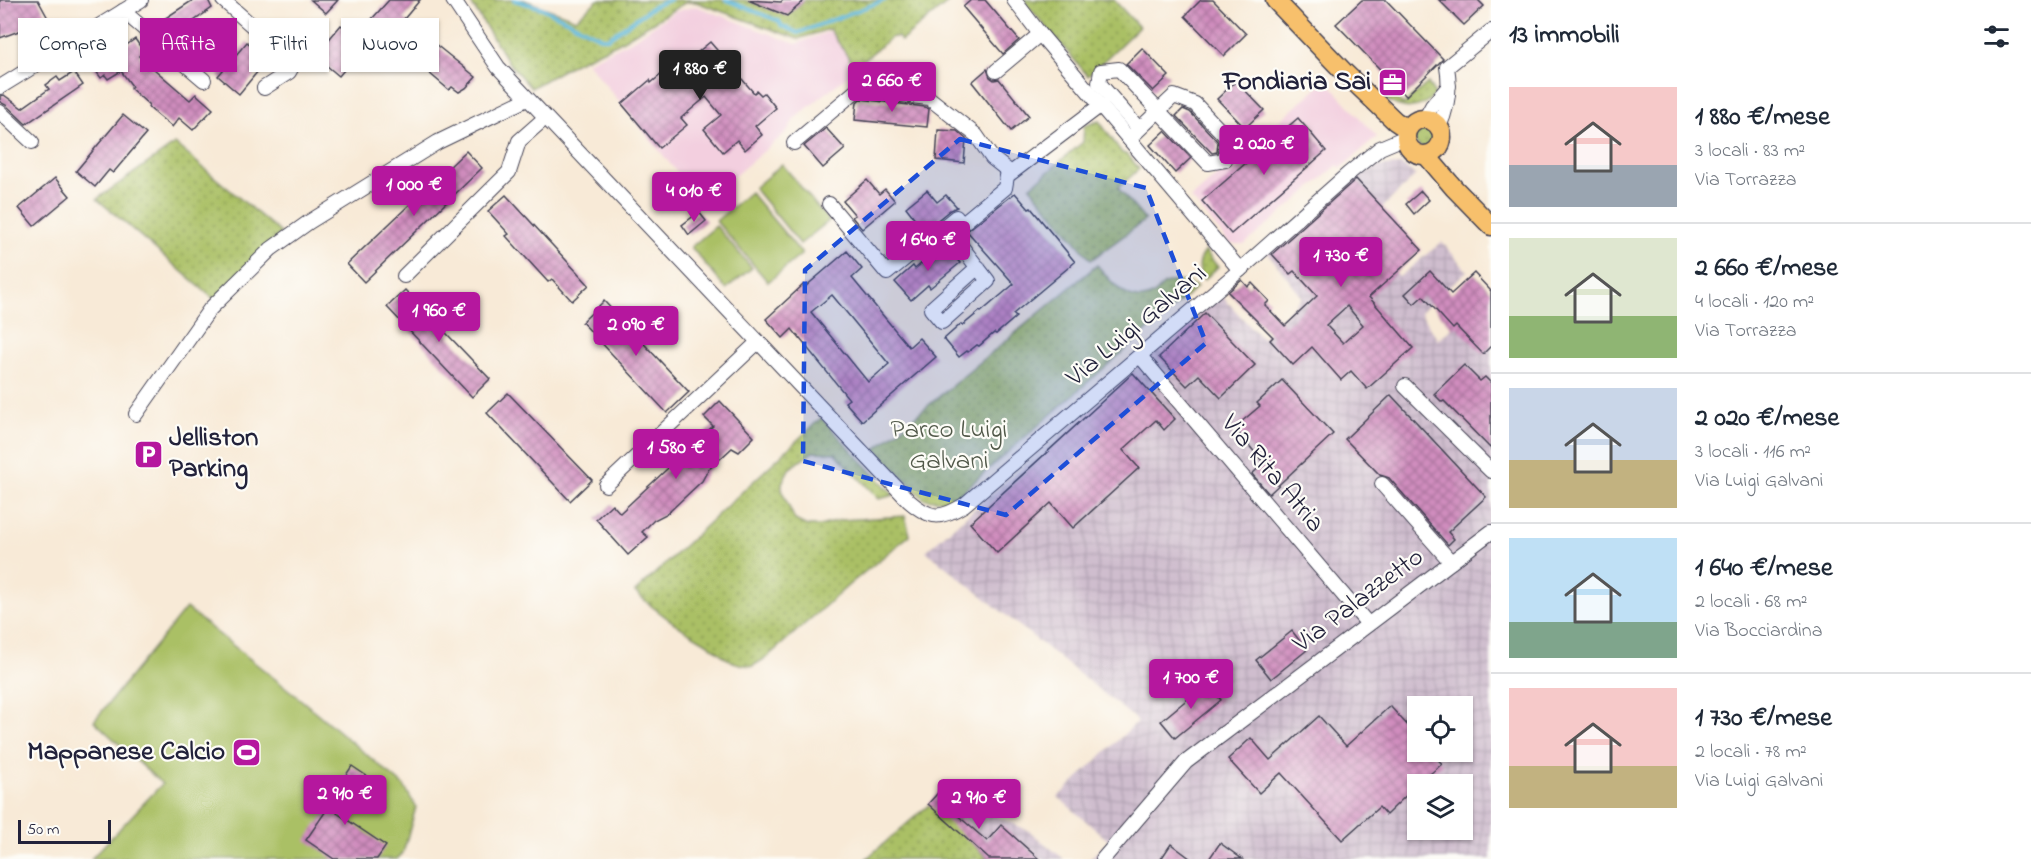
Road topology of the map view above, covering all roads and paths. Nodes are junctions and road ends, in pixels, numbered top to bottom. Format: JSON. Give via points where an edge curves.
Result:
{"nodes":[{"id":1,"x":141,"y":0,"type":"edge"},
{"id":2,"x":223,"y":0,"type":"edge"},
{"id":3,"x":453,"y":0,"type":"edge"},
{"id":4,"x":1275,"y":0,"type":"edge"},
{"id":5,"x":1014,"y":1,"type":"edge"},
{"id":6,"x":123,"y":11,"type":"junction"},
{"id":7,"x":249,"y":23,"type":"edge"},
{"id":8,"x":1491,"y":31,"type":"edge"},
{"id":9,"x":1040,"y":34,"type":"junction"},
{"id":10,"x":249,"y":35,"type":"edge"},
{"id":11,"x":246,"y":39,"type":"dead end"},
{"id":12,"x":996,"y":71,"type":"dead end"},
{"id":13,"x":289,"y":72,"type":"edge"},
{"id":14,"x":204,"y":80,"type":"dead end"},
{"id":15,"x":0,"y":87,"type":"edge"},
{"id":16,"x":264,"y":88,"type":"dead end"},
{"id":17,"x":527,"y":99,"type":"junction"},
{"id":18,"x":1101,"y":105,"type":"junction"},
{"id":19,"x":1159,"y":111,"type":"junction"},
{"id":20,"x":0,"y":112,"type":"edge"},
{"id":21,"x":545,"y":118,"type":"junction"},
{"id":22,"x":1417,"y":130,"type":"junction"},
{"id":23,"x":1134,"y":134,"type":"junction"},
{"id":24,"x":32,"y":142,"type":"dead end"},
{"id":25,"x":794,"y":143,"type":"dead end"},
{"id":26,"x":1432,"y":152,"type":"junction"},
{"id":27,"x":1009,"y":175,"type":"junction"},
{"id":28,"x":829,"y":204,"type":"dead end"},
{"id":29,"x":1491,"y":226,"type":"edge"},
{"id":30,"x":978,"y":267,"type":"dead end"},
{"id":31,"x":1240,"y":270,"type":"junction"},
{"id":32,"x":404,"y":276,"type":"dead end"},
{"id":33,"x":758,"y":342,"type":"junction"},
{"id":34,"x":1140,"y":356,"type":"junction"},
{"id":35,"x":1405,"y":387,"type":"dead end"},
{"id":36,"x":136,"y":414,"type":"dead end"},
{"id":37,"x":1491,"y":471,"type":"edge"},
{"id":38,"x":1382,"y":484,"type":"dead end"},
{"id":39,"x":606,"y":485,"type":"dead end"},
{"id":40,"x":1491,"y":532,"type":"edge"},
{"id":41,"x":1451,"y":562,"type":"junction"},
{"id":42,"x":1368,"y":624,"type":"junction"},
{"id":43,"x":1103,"y":859,"type":"edge"}],
"edges":[{"from":1,"to":6,"type":"street"},
{"from":2,"to":7,"type":"street"},
{"from":3,"to":17,"type":"street","via":[[498,67]]},
{"from":4,"to":22,"type":"main road","via":[[1344,72]]},
{"from":5,"to":9,"type":"street"},
{"from":6,"to":14,"type":"street"},
{"from":6,"to":15,"type":"street"},
{"from":8,"to":22,"type":"street","via":[[1447,67],[1450,84],[1446,112]]},
{"from":9,"to":12,"type":"street"},
{"from":9,"to":18,"type":"street"},
{"from":10,"to":11,"type":"street"},
{"from":13,"to":16,"type":"street"},
{"from":17,"to":21,"type":"street"},
{"from":17,"to":36,"type":"street","via":[[438,142],[271,249],[210,309]]},
{"from":18,"to":23,"type":"street"},
{"from":18,"to":27,"type":"street"},
{"from":19,"to":19,"type":"street","via":[[1174,96],[1195,104],[1228,139],[1225,160],[1208,163]]},
{"from":19,"to":23,"type":"street"},
{"from":19,"to":23,"type":"street","via":[[1119,69],[1101,71],[1099,83]]},
{"from":20,"to":24,"type":"street"},
{"from":21,"to":32,"type":"street","via":[[519,141],[508,172]]},
{"from":21,"to":33,"type":"street"},
{"from":22,"to":26,"type":"main road","via":[[1416,154]]},
{"from":22,"to":26,"type":"main road","via":[[1442,138]]},
{"from":22,"to":31,"type":"street","name":"Via Luigi Galvani","via":[[1380,148]]},
{"from":23,"to":31,"type":"street"},
{"from":25,"to":27,"type":"street","via":[[857,90],[928,98],[976,135]]},
{"from":26,"to":29,"type":"main road","via":[[1454,188]]},
{"from":27,"to":28,"type":"street","via":[[887,273]]},
{"from":27,"to":30,"type":"street","via":[[1005,188],[951,233]]},
{"from":31,"to":34,"type":"street","name":"Via Luigi Galvani"},
{"from":33,"to":34,"type":"street","name":"Via Luigi Galvani","via":[[916,507],[932,515],[947,515],[964,505]]},
{"from":33,"to":39,"type":"street"},
{"from":34,"to":42,"type":"street","name":"Via Rita Atria"},
{"from":35,"to":37,"type":"street"},
{"from":38,"to":41,"type":"street"},
{"from":40,"to":41,"type":"street","name":"Via Palazzetto"},
{"from":41,"to":42,"type":"street","name":"Via Palazzetto"},
{"from":42,"to":43,"type":"street","name":"Via Palazzetto","via":[[1186,762]]}]}
